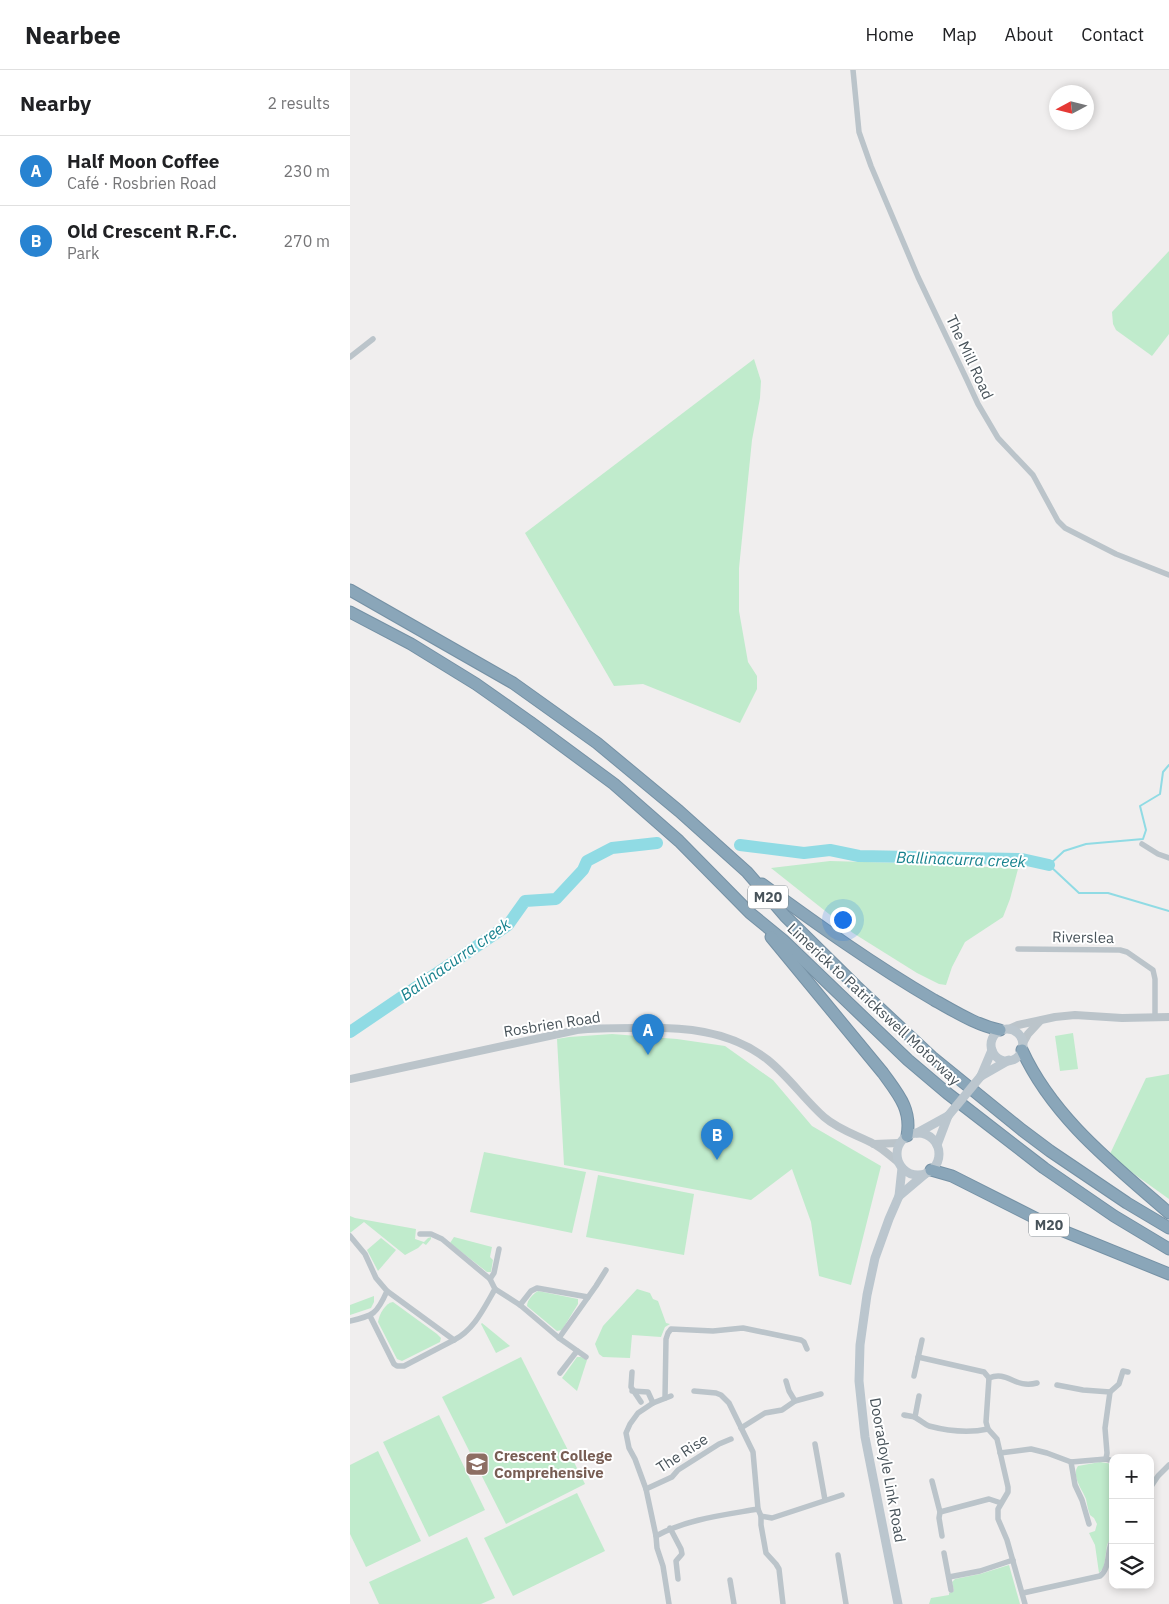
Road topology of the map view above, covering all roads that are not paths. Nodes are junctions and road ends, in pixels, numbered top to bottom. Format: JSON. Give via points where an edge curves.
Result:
{"nodes":[{"id":1,"x":853,"y":70,"type":"edge"},
{"id":2,"x":373,"y":339,"type":"dead end"},
{"id":3,"x":350,"y":357,"type":"edge"},
{"id":4,"x":1169,"y":575,"type":"edge"},
{"id":5,"x":350,"y":590,"type":"edge"},
{"id":6,"x":350,"y":612,"type":"edge"},
{"id":7,"x":1142,"y":844,"type":"dead end"},
{"id":8,"x":1169,"y":858,"type":"edge"},
{"id":9,"x":747,"y":872,"type":"junction"},
{"id":10,"x":750,"y":913,"type":"junction"},
{"id":11,"x":1018,"y":950,"type":"dead end"},
{"id":12,"x":1155,"y":1017,"type":"junction"},
{"id":13,"x":1169,"y":1017,"type":"edge"},
{"id":14,"x":1040,"y":1021,"type":"junction"},
{"id":15,"x":1005,"y":1030,"type":"junction"},
{"id":16,"x":1022,"y":1046,"type":"junction"},
{"id":17,"x":992,"y":1050,"type":"junction"},
{"id":18,"x":1009,"y":1060,"type":"junction"},
{"id":19,"x":981,"y":1076,"type":"junction"},
{"id":20,"x":350,"y":1079,"type":"edge"},
{"id":21,"x":948,"y":1116,"type":"junction"},
{"id":22,"x":908,"y":1137,"type":"junction"},
{"id":23,"x":874,"y":1144,"type":"junction"},
{"id":24,"x":937,"y":1145,"type":"junction"},
{"id":25,"x":900,"y":1165,"type":"junction"},
{"id":26,"x":928,"y":1172,"type":"junction"},
{"id":27,"x":899,"y":1196,"type":"junction"},
{"id":28,"x":1169,"y":1213,"type":"edge"},
{"id":29,"x":1169,"y":1228,"type":"edge"},
{"id":30,"x":420,"y":1234,"type":"dead end"},
{"id":31,"x":350,"y":1236,"type":"edge"},
{"id":32,"x":499,"y":1249,"type":"dead end"},
{"id":33,"x":1169,"y":1249,"type":"edge"},
{"id":34,"x":606,"y":1270,"type":"dead end"},
{"id":35,"x":1169,"y":1274,"type":"edge"},
{"id":36,"x":490,"y":1280,"type":"junction"},
{"id":37,"x":495,"y":1289,"type":"junction"},
{"id":38,"x":387,"y":1291,"type":"junction"},
{"id":39,"x":588,"y":1297,"type":"junction"},
{"id":40,"x":520,"y":1305,"type":"junction"},
{"id":41,"x":370,"y":1316,"type":"junction"},
{"id":42,"x":350,"y":1322,"type":"edge"},
{"id":43,"x":559,"y":1338,"type":"junction"},
{"id":44,"x":454,"y":1340,"type":"junction"},
{"id":45,"x":922,"y":1340,"type":"dead end"},
{"id":46,"x":807,"y":1349,"type":"dead end"},
{"id":47,"x":577,"y":1351,"type":"junction"},
{"id":48,"x":586,"y":1357,"type":"dead end"},
{"id":49,"x":918,"y":1357,"type":"junction"},
{"id":50,"x":632,"y":1372,"type":"dead end"},
{"id":51,"x":1128,"y":1372,"type":"dead end"},
{"id":52,"x":560,"y":1373,"type":"dead end"},
{"id":53,"x":914,"y":1376,"type":"dead end"},
{"id":54,"x":989,"y":1378,"type":"junction"},
{"id":55,"x":786,"y":1381,"type":"dead end"},
{"id":56,"x":1037,"y":1383,"type":"dead end"},
{"id":57,"x":1057,"y":1385,"type":"dead end"},
{"id":58,"x":632,"y":1391,"type":"junction"},
{"id":59,"x":694,"y":1391,"type":"dead end"},
{"id":60,"x":1110,"y":1392,"type":"junction"},
{"id":61,"x":821,"y":1394,"type":"dead end"},
{"id":62,"x":919,"y":1396,"type":"dead end"},
{"id":63,"x":794,"y":1401,"type":"junction"},
{"id":64,"x":641,"y":1402,"type":"dead end"},
{"id":65,"x":653,"y":1403,"type":"junction"},
{"id":66,"x":904,"y":1415,"type":"dead end"},
{"id":67,"x":915,"y":1417,"type":"junction"},
{"id":68,"x":741,"y":1428,"type":"junction"},
{"id":69,"x":988,"y":1429,"type":"junction"},
{"id":70,"x":731,"y":1439,"type":"dead end"},
{"id":71,"x":815,"y":1444,"type":"dead end"},
{"id":72,"x":1000,"y":1453,"type":"junction"},
{"id":73,"x":1109,"y":1454,"type":"edge"},
{"id":74,"x":1109,"y":1460,"type":"edge"},
{"id":75,"x":1071,"y":1462,"type":"junction"},
{"id":76,"x":1169,"y":1465,"type":"edge"},
{"id":77,"x":1154,"y":1474,"type":"edge"},
{"id":78,"x":1158,"y":1476,"type":"junction"},
{"id":79,"x":932,"y":1481,"type":"dead end"},
{"id":80,"x":1154,"y":1482,"type":"edge"},
{"id":81,"x":646,"y":1489,"type":"junction"},
{"id":82,"x":842,"y":1495,"type":"dead end"},
{"id":83,"x":825,"y":1500,"type":"junction"},
{"id":84,"x":1001,"y":1503,"type":"junction"},
{"id":85,"x":758,"y":1509,"type":"junction"},
{"id":86,"x":940,"y":1512,"type":"junction"},
{"id":87,"x":762,"y":1516,"type":"junction"},
{"id":88,"x":1089,"y":1524,"type":"dead end"},
{"id":89,"x":670,"y":1528,"type":"junction"},
{"id":90,"x":656,"y":1536,"type":"junction"},
{"id":91,"x":942,"y":1536,"type":"dead end"},
{"id":92,"x":1111,"y":1544,"type":"edge"},
{"id":93,"x":944,"y":1554,"type":"dead end"},
{"id":94,"x":838,"y":1555,"type":"dead end"},
{"id":95,"x":1013,"y":1560,"type":"junction"},
{"id":96,"x":948,"y":1577,"type":"junction"},
{"id":97,"x":678,"y":1578,"type":"dead end"},
{"id":98,"x":730,"y":1580,"type":"dead end"},
{"id":99,"x":951,"y":1590,"type":"dead end"},
{"id":100,"x":1023,"y":1593,"type":"junction"},
{"id":101,"x":669,"y":1604,"type":"edge"},
{"id":102,"x":734,"y":1604,"type":"edge"},
{"id":103,"x":783,"y":1604,"type":"edge"},
{"id":104,"x":846,"y":1604,"type":"edge"},
{"id":105,"x":898,"y":1604,"type":"edge"},
{"id":106,"x":1026,"y":1604,"type":"edge"}],
"edges":[{"from":1,"to":4,"type":"street","name":"The Mill Road","via":[[859,132],[870,166],[918,277],[978,404],[998,438],[1033,475],[1065,528],[1116,554]]},
{"from":2,"to":3,"type":"street"},
{"from":5,"to":9,"type":"highway","name":"Limerick to Patrickswell Motorway","number":"M20","via":[[513,683],[597,743]]},
{"from":6,"to":10,"type":"highway","name":"Limerick to Patrickswell Motorway","number":"M20","via":[[476,684],[614,784],[679,840]]},
{"from":7,"to":8,"type":"street"},
{"from":9,"to":15,"type":"highway","number":"M20","via":[[846,945],[915,989],[975,1023]]},
{"from":9,"to":29,"type":"highway","name":"Limerick to Patrickswell Motorway","number":"M20","via":[[785,916],[932,1057],[1050,1151]]},
{"from":10,"to":22,"type":"highway","number":"M20","via":[[900,1096],[908,1118]]},
{"from":10,"to":33,"type":"highway","name":"Limerick to Patrickswell Motorway","number":"M20","via":[[783,940],[908,1060],[987,1125],[1050,1173]]},
{"from":11,"to":12,"type":"street","name":"Riverslea","via":[[1127,952],[1153,970]]},
{"from":12,"to":13,"type":"street"},
{"from":12,"to":14,"type":"street","via":[[1075,1015]]},
{"from":14,"to":15,"type":"street"},
{"from":14,"to":16,"type":"street"},
{"from":15,"to":16,"type":"main road","via":[[1018,1034]]},
{"from":15,"to":17,"type":"main road","via":[[994,1036]]},
{"from":16,"to":18,"type":"main road","via":[[1017,1057]]},
{"from":16,"to":28,"type":"highway","via":[[1042,1087],[1097,1150]]},
{"from":17,"to":18,"type":"main road","via":[[998,1058]]},
{"from":17,"to":19,"type":"main road"},
{"from":18,"to":19,"type":"main road"},
{"from":19,"to":21,"type":"main road","bridge":true},
{"from":20,"to":23,"type":"street","name":"Rosbrien Road","via":[[577,1030],[692,1029],[722,1036],[750,1048],[784,1074],[824,1117]]},
{"from":21,"to":22,"type":"main road"},
{"from":21,"to":24,"type":"main road"},
{"from":22,"to":23,"type":"street","name":"Rosbrien Road"},
{"from":22,"to":24,"type":"main road","via":[[929,1136]]},
{"from":22,"to":25,"type":"main road","via":[[897,1149]]},
{"from":23,"to":25,"type":"street","name":"Rosbrien Road"},
{"from":24,"to":26,"type":"main road","via":[[936,1165]]},
{"from":25,"to":26,"type":"main road","via":[[913,1174]]},
{"from":25,"to":27,"type":"main road","name":"Dooradoyle Link Road"},
{"from":26,"to":27,"type":"main road","name":"Dooradoyle Link Road"},
{"from":26,"to":35,"type":"highway","number":"M20","via":[[952,1176],[1051,1226]]},
{"from":27,"to":105,"type":"main road","name":"Dooradoyle Link Road","via":[[874,1258],[860,1345],[859,1381],[865,1437]]},
{"from":30,"to":36,"type":"street","via":[[442,1239]]},
{"from":31,"to":38,"type":"street"},
{"from":32,"to":36,"type":"street"},
{"from":34,"to":39,"type":"street"},
{"from":36,"to":37,"type":"street"},
{"from":37,"to":40,"type":"street"},
{"from":37,"to":44,"type":"street","via":[[474,1322]]},
{"from":38,"to":41,"type":"street"},
{"from":38,"to":44,"type":"street"},
{"from":39,"to":40,"type":"street","via":[[537,1288]]},
{"from":39,"to":43,"type":"street"},
{"from":40,"to":43,"type":"street"},
{"from":41,"to":42,"type":"street"},
{"from":41,"to":44,"type":"street","via":[[397,1366],[404,1366]]},
{"from":43,"to":47,"type":"street"},
{"from":45,"to":49,"type":"street"},
{"from":46,"to":65,"type":"street","via":[[801,1340],[744,1328],[713,1331],[671,1329],[666,1339],[668,1397]]},
{"from":47,"to":48,"type":"street"},
{"from":47,"to":52,"type":"street"},
{"from":49,"to":53,"type":"street"},
{"from":49,"to":54,"type":"street","via":[[984,1372]]},
{"from":50,"to":58,"type":"street"},
{"from":51,"to":60,"type":"street","via":[[1122,1371],[1119,1384]]},
{"from":54,"to":56,"type":"street","via":[[1000,1375],[1024,1385]]},
{"from":54,"to":69,"type":"street"},
{"from":55,"to":63,"type":"street"},
{"from":57,"to":60,"type":"street"},
{"from":58,"to":64,"type":"street"},
{"from":58,"to":65,"type":"street","via":[[648,1392]]},
{"from":59,"to":68,"type":"street","via":[[721,1395],[729,1403]]},
{"from":60,"to":73,"type":"street","via":[[1106,1423]]},
{"from":61,"to":63,"type":"street"},
{"from":62,"to":67,"type":"street"},
{"from":63,"to":68,"type":"street","via":[[782,1410],[765,1412]]},
{"from":65,"to":81,"type":"street","via":[[638,1413],[626,1433]]},
{"from":66,"to":67,"type":"street"},
{"from":67,"to":69,"type":"street","via":[[929,1426],[962,1431]]},
{"from":68,"to":85,"type":"street","via":[[753,1452]]},
{"from":69,"to":72,"type":"street","via":[[996,1435]]},
{"from":70,"to":81,"type":"street","name":"The Rise","via":[[678,1470],[672,1477]]},
{"from":71,"to":83,"type":"street"},
{"from":72,"to":75,"type":"street","via":[[1031,1449]]},
{"from":72,"to":84,"type":"street","via":[[1008,1487]]},
{"from":74,"to":75,"type":"street"},
{"from":75,"to":88,"type":"street","via":[[1075,1485]]},
{"from":76,"to":78,"type":"street"},
{"from":77,"to":78,"type":"street"},
{"from":78,"to":80,"type":"street"},
{"from":79,"to":86,"type":"street"},
{"from":81,"to":90,"type":"street"},
{"from":82,"to":83,"type":"street"},
{"from":83,"to":87,"type":"street","via":[[772,1518]]},
{"from":84,"to":86,"type":"street","via":[[989,1499]]},
{"from":84,"to":95,"type":"street","via":[[998,1519]]},
{"from":85,"to":87,"type":"street"},
{"from":85,"to":89,"type":"street"},
{"from":86,"to":91,"type":"street"},
{"from":87,"to":103,"type":"street","via":[[766,1553],[779,1569]]},
{"from":89,"to":90,"type":"street"},
{"from":89,"to":97,"type":"street","via":[[682,1554],[676,1561]]},
{"from":90,"to":101,"type":"street"},
{"from":92,"to":100,"type":"street","via":[[1107,1568],[1100,1576]]},
{"from":93,"to":96,"type":"street"},
{"from":94,"to":104,"type":"street"},
{"from":95,"to":96,"type":"street"},
{"from":95,"to":100,"type":"street"},
{"from":96,"to":99,"type":"street"},
{"from":98,"to":102,"type":"street"},
{"from":100,"to":106,"type":"street"}]}
